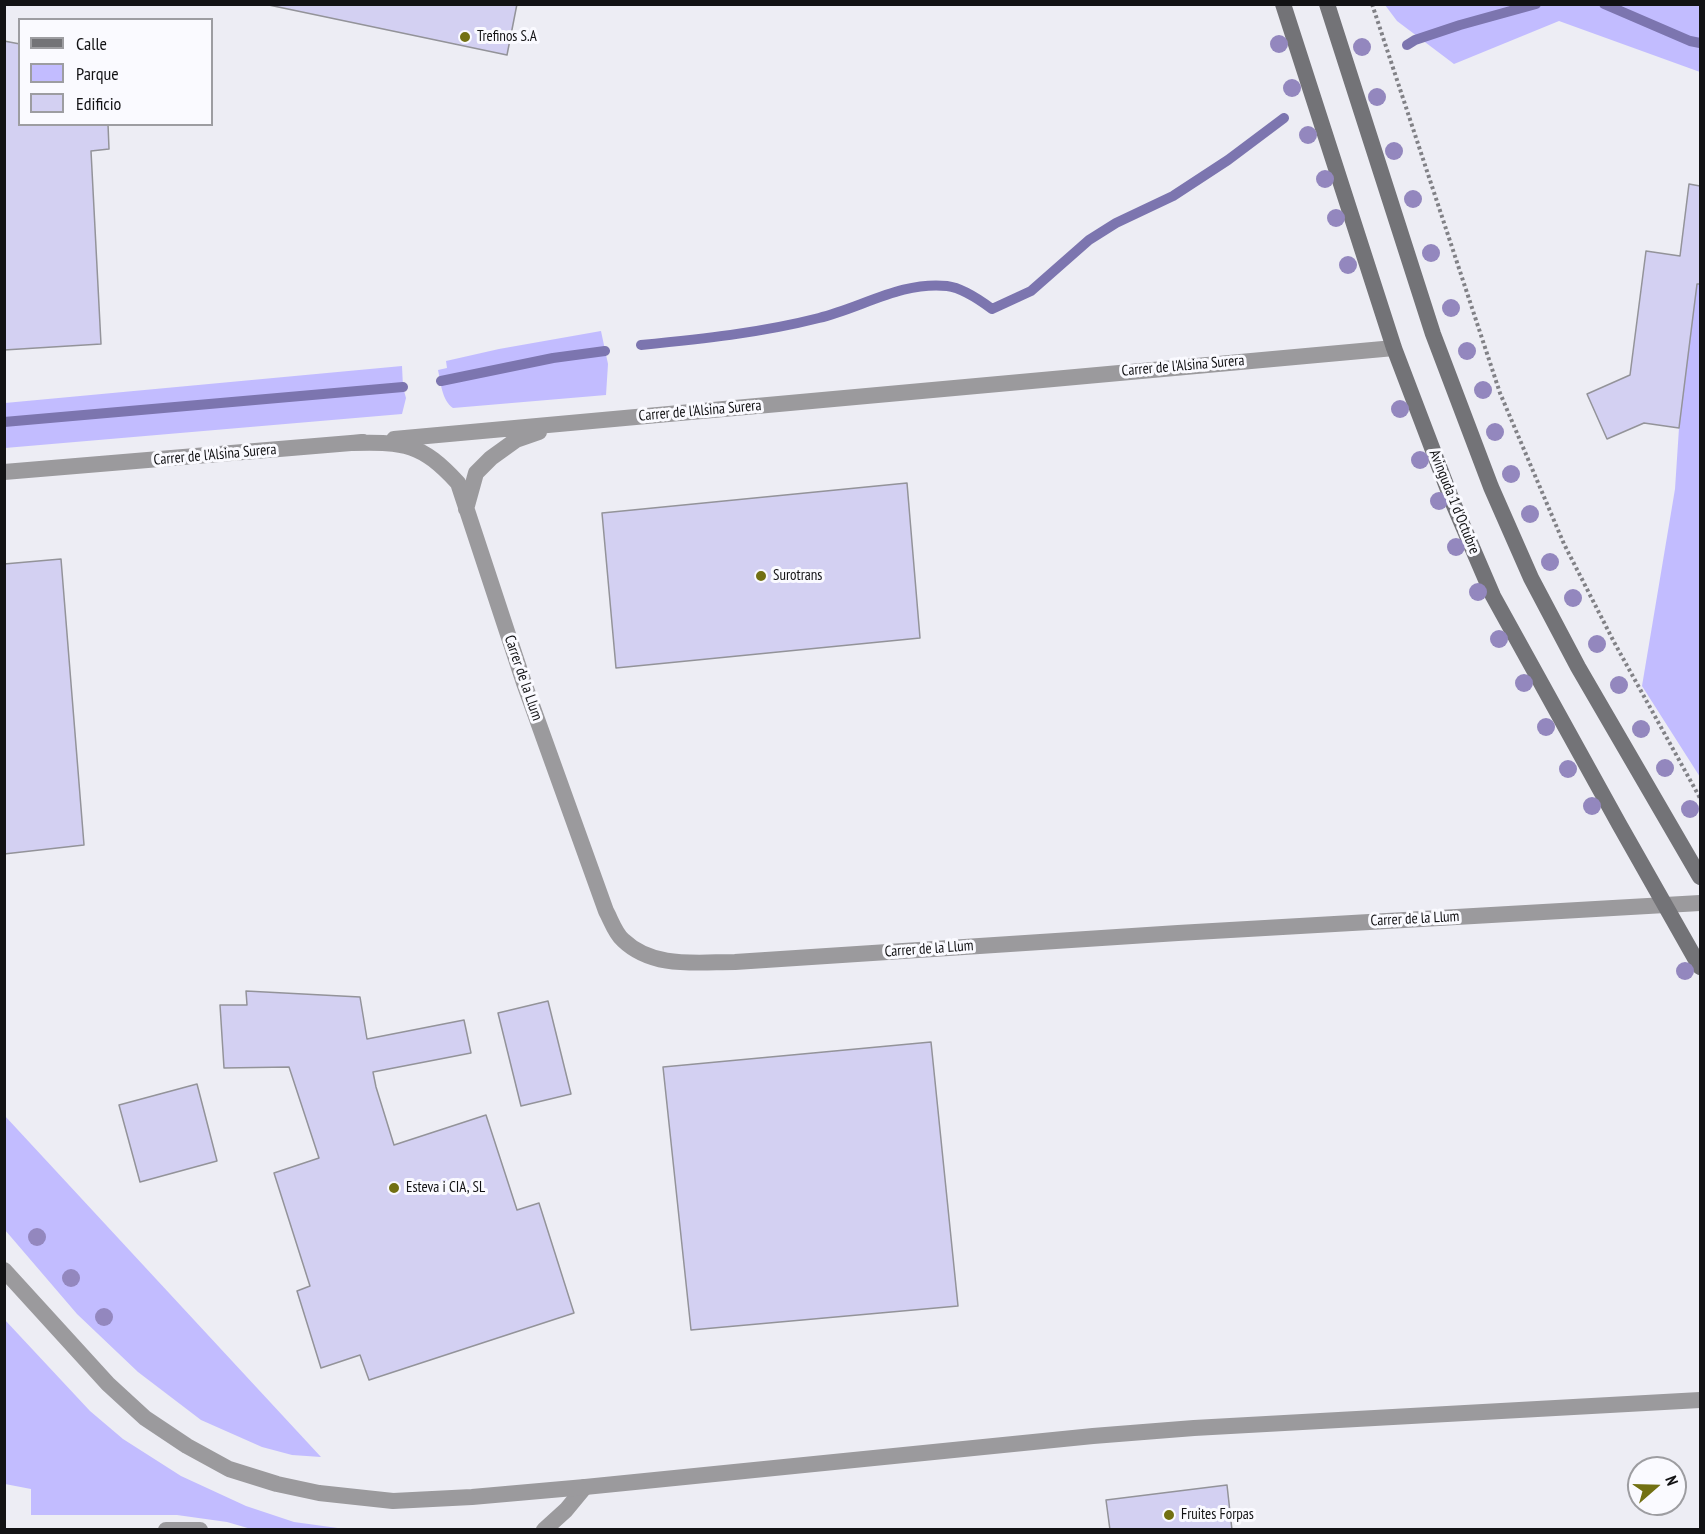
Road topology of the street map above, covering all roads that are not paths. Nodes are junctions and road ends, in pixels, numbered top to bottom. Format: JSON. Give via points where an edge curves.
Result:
{"nodes":[{"id":1,"x":1283,"y":4,"type":"edge"},
{"id":2,"x":1327,"y":4,"type":"edge"},
{"id":3,"x":1394,"y":348,"type":"junction"},
{"id":4,"x":561,"y":424,"type":"junction"},
{"id":5,"x":352,"y":443,"type":"junction"},
{"id":6,"x":4,"y":472,"type":"edge"},
{"id":7,"x":466,"y":509,"type":"junction"},
{"id":8,"x":1701,"y":877,"type":"edge"},
{"id":9,"x":1701,"y":903,"type":"edge"},
{"id":10,"x":1665,"y":905,"type":"junction"},
{"id":11,"x":1701,"y":967,"type":"edge"},
{"id":12,"x":4,"y":1270,"type":"edge"},
{"id":13,"x":1701,"y":1400,"type":"edge"},
{"id":14,"x":585,"y":1487,"type":"junction"},
{"id":15,"x":166,"y":1530,"type":"edge"},
{"id":16,"x":200,"y":1530,"type":"edge"},
{"id":17,"x":544,"y":1530,"type":"edge"}],
"edges":[{"from":1,"to":3,"type":"main road","name":"Avinguda 1 d'Octubre"},
{"from":2,"to":8,"type":"main road","via":[[1433,334],[1491,487],[1531,578],[1578,667]]},
{"from":3,"to":4,"type":"street","name":"Carrer de l'Alsina Surera"},
{"from":3,"to":10,"type":"main road","name":"Avinguda 1 d'Octubre","via":[[1493,596]]},
{"from":4,"to":5,"type":"street","name":"Carrer de l'Alsina Surera"},
{"from":4,"to":7,"type":"street","via":[[516,440],[492,458],[476,473]]},
{"from":5,"to":6,"type":"street","name":"Carrer de l'Alsina Surera"},
{"from":5,"to":7,"type":"street","name":"Carrer de la Llum","via":[[404,445],[422,451],[458,483]]},
{"from":7,"to":10,"type":"street","name":"Carrer de la Llum","via":[[606,911],[622,939],[648,957],[673,962],[735,962]]},
{"from":9,"to":10,"type":"street","name":"Carrer de la Llum"},
{"from":10,"to":11,"type":"main road","name":"Avinguda 1 d'Octubre"},
{"from":12,"to":14,"type":"street","via":[[108,1384],[145,1418],[229,1469],[319,1493],[393,1501]]},
{"from":13,"to":14,"type":"street","via":[[1194,1428]]},
{"from":14,"to":17,"type":"street"},
{"from":15,"to":16,"type":"street"}]}
